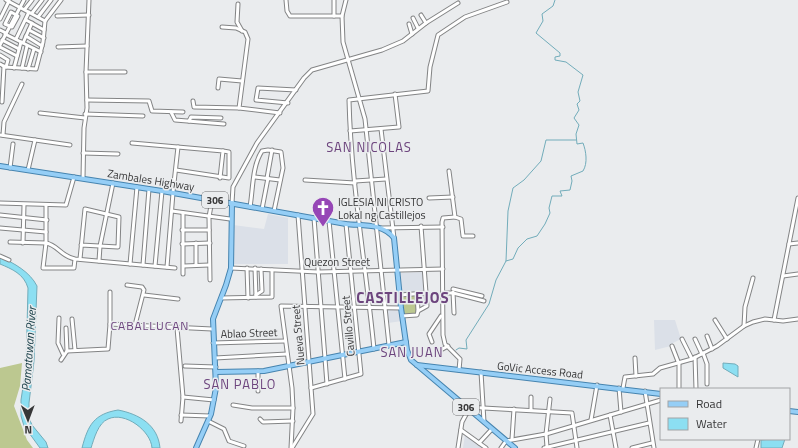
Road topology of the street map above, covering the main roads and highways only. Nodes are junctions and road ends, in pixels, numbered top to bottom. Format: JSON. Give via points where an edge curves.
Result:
{"nodes":[{"id":1,"x":0,"y":166,"type":"edge"},
{"id":2,"x":232,"y":204,"type":"junction"},
{"id":3,"x":406,"y":342,"type":"junction"},
{"id":4,"x":416,"y":365,"type":"junction"},
{"id":5,"x":216,"y":372,"type":"junction"},
{"id":6,"x":660,"y":394,"type":"edge"},
{"id":7,"x":196,"y":448,"type":"edge"},
{"id":8,"x":516,"y":448,"type":"edge"}],
"edges":[{"from":1,"to":2,"type":"main road","name":"Zambales Highway","number":"306","via":[[162,190]]},
{"from":2,"to":3,"type":"main road","name":"Zambales Highway","number":"306","via":[[346,224],[379,227],[391,233],[394,238]]},
{"from":2,"to":5,"type":"main road","via":[[231,268],[213,319],[212,329]]},
{"from":3,"to":4,"type":"main road","number":"306","via":[[409,355]]},
{"from":3,"to":5,"type":"main road","via":[[309,363],[258,371]]},
{"from":4,"to":6,"type":"main road","name":"GoVic Access Road"},
{"from":4,"to":8,"type":"main road","number":"306"},
{"from":5,"to":7,"type":"main road","via":[[210,416]]}]}
